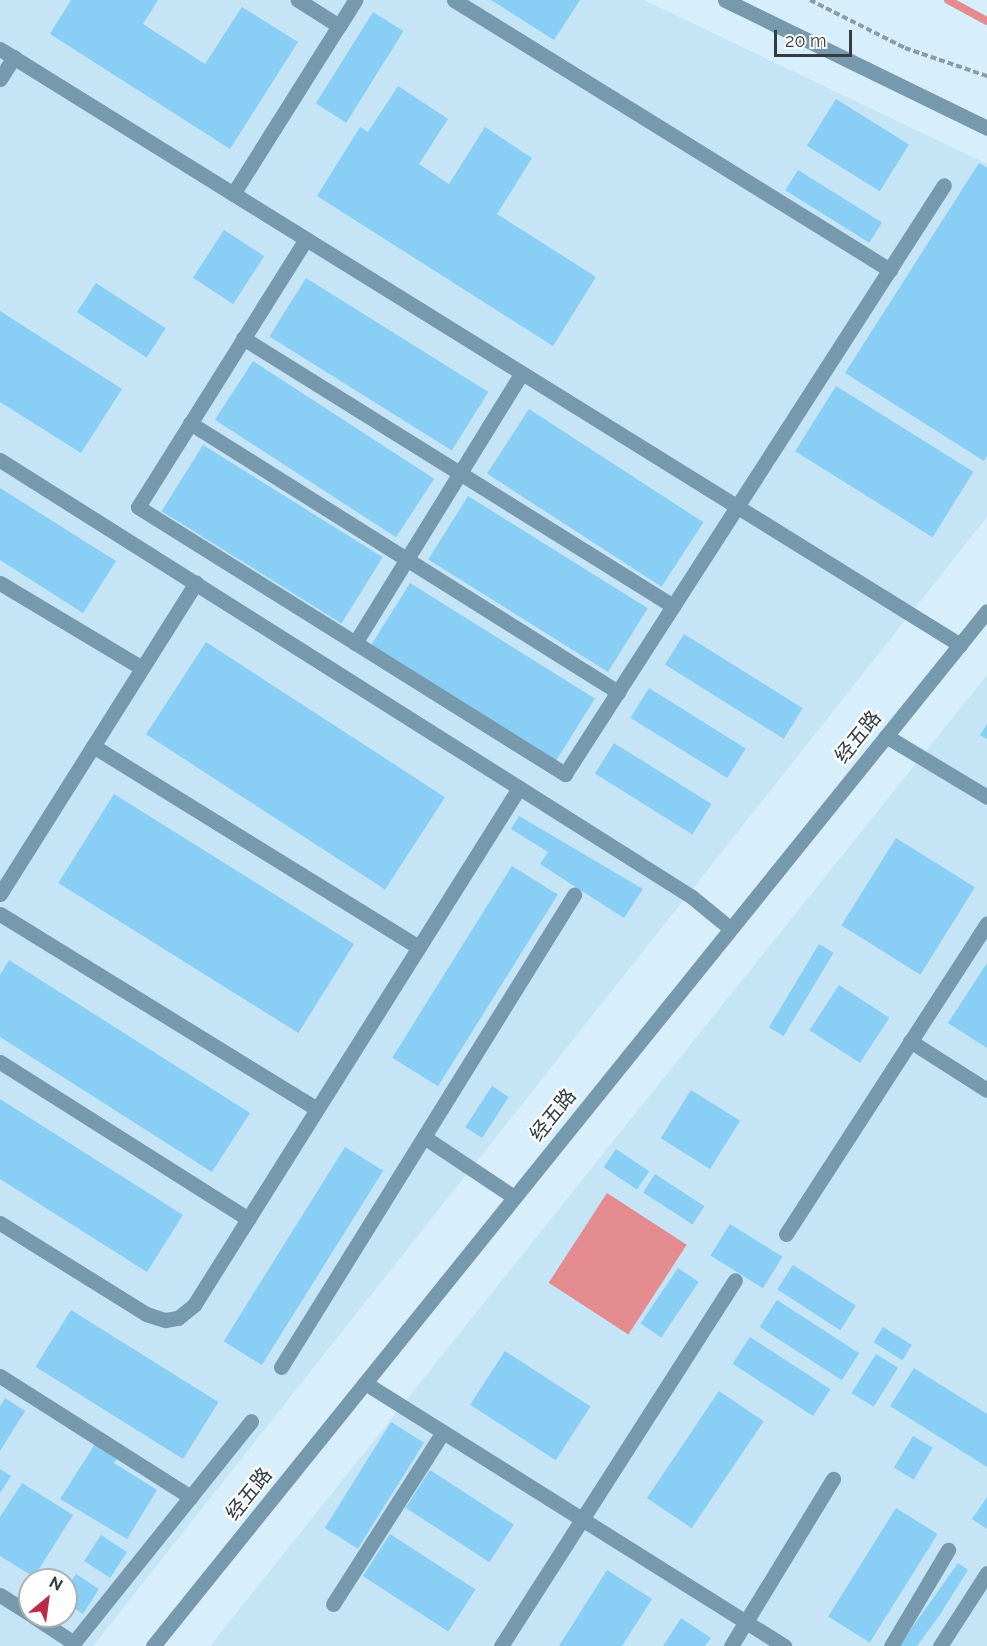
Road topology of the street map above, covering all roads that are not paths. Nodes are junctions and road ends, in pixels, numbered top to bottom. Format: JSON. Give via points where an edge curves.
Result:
{"nodes":[{"id":1,"x":298,"y":0,"type":"edge"},
{"id":2,"x":355,"y":0,"type":"edge"},
{"id":3,"x":454,"y":0,"type":"edge"},
{"id":4,"x":725,"y":0,"type":"edge"},
{"id":5,"x":339,"y":26,"type":"junction"},
{"id":6,"x":0,"y":49,"type":"edge"},
{"id":7,"x":14,"y":57,"type":"junction"},
{"id":8,"x":0,"y":78,"type":"edge"},
{"id":9,"x":987,"y":128,"type":"edge"},
{"id":10,"x":944,"y":185,"type":"dead end"},
{"id":11,"x":233,"y":194,"type":"junction"},
{"id":12,"x":306,"y":239,"type":"junction"},
{"id":13,"x":890,"y":270,"type":"junction"},
{"id":14,"x":243,"y":338,"type":"junction"},
{"id":15,"x":522,"y":373,"type":"junction"},
{"id":16,"x":190,"y":423,"type":"junction"},
{"id":17,"x":0,"y":460,"type":"edge"},
{"id":18,"x":460,"y":474,"type":"junction"},
{"id":19,"x":737,"y":507,"type":"junction"},
{"id":20,"x":407,"y":560,"type":"junction"},
{"id":21,"x":0,"y":583,"type":"edge"},
{"id":22,"x":196,"y":583,"type":"junction"},
{"id":23,"x":673,"y":606,"type":"junction"},
{"id":24,"x":987,"y":611,"type":"edge"},
{"id":25,"x":355,"y":643,"type":"junction"},
{"id":26,"x":960,"y":645,"type":"junction"},
{"id":27,"x":142,"y":668,"type":"junction"},
{"id":28,"x":618,"y":692,"type":"junction"},
{"id":29,"x":886,"y":736,"type":"junction"},
{"id":30,"x":93,"y":747,"type":"junction"},
{"id":31,"x":519,"y":788,"type":"junction"},
{"id":32,"x":987,"y":797,"type":"edge"},
{"id":33,"x":0,"y":894,"type":"edge"},
{"id":34,"x":574,"y":895,"type":"dead end"},
{"id":35,"x":0,"y":914,"type":"edge"},
{"id":36,"x":987,"y":923,"type":"edge"},
{"id":37,"x":730,"y":929,"type":"junction"},
{"id":38,"x":419,"y":948,"type":"junction"},
{"id":39,"x":910,"y":1041,"type":"junction"},
{"id":40,"x":0,"y":1062,"type":"edge"},
{"id":41,"x":987,"y":1090,"type":"edge"},
{"id":42,"x":317,"y":1110,"type":"junction"},
{"id":43,"x":424,"y":1137,"type":"junction"},
{"id":44,"x":514,"y":1197,"type":"junction"},
{"id":45,"x":248,"y":1219,"type":"junction"},
{"id":46,"x":0,"y":1223,"type":"edge"},
{"id":47,"x":786,"y":1234,"type":"dead end"},
{"id":48,"x":735,"y":1280,"type":"dead end"},
{"id":49,"x":281,"y":1368,"type":"dead end"},
{"id":50,"x":0,"y":1376,"type":"edge"},
{"id":51,"x":365,"y":1383,"type":"junction"},
{"id":52,"x":251,"y":1421,"type":"dead end"},
{"id":53,"x":443,"y":1432,"type":"junction"},
{"id":54,"x":833,"y":1479,"type":"dead end"},
{"id":55,"x":192,"y":1497,"type":"junction"},
{"id":56,"x":582,"y":1519,"type":"junction"},
{"id":57,"x":948,"y":1550,"type":"dead end"},
{"id":58,"x":987,"y":1573,"type":"edge"},
{"id":59,"x":0,"y":1595,"type":"edge"},
{"id":60,"x":333,"y":1604,"type":"dead end"},
{"id":61,"x":18,"y":1607,"type":"edge"},
{"id":62,"x":746,"y":1622,"type":"junction"},
{"id":63,"x":50,"y":1628,"type":"edge"},
{"id":64,"x":73,"y":1644,"type":"edge"},
{"id":65,"x":153,"y":1646,"type":"edge"},
{"id":66,"x":501,"y":1646,"type":"edge"},
{"id":67,"x":731,"y":1646,"type":"edge"},
{"id":68,"x":784,"y":1646,"type":"edge"},
{"id":69,"x":891,"y":1646,"type":"edge"},
{"id":70,"x":940,"y":1646,"type":"edge"}],
"edges":[{"from":1,"to":5,"type":"street"},
{"from":2,"to":5,"type":"street"},
{"from":3,"to":13,"type":"street"},
{"from":4,"to":9,"type":"street"},
{"from":5,"to":11,"type":"street"},
{"from":6,"to":7,"type":"street"},
{"from":7,"to":8,"type":"street"},
{"from":7,"to":11,"type":"street"},
{"from":10,"to":13,"type":"street"},
{"from":11,"to":12,"type":"street"},
{"from":12,"to":14,"type":"street"},
{"from":12,"to":15,"type":"street"},
{"from":13,"to":19,"type":"street"},
{"from":14,"to":16,"type":"street"},
{"from":14,"to":18,"type":"street"},
{"from":15,"to":18,"type":"street"},
{"from":15,"to":19,"type":"street"},
{"from":16,"to":20,"type":"street"},
{"from":16,"to":25,"type":"street","via":[[138,507]]},
{"from":17,"to":22,"type":"street"},
{"from":18,"to":20,"type":"street"},
{"from":18,"to":23,"type":"street"},
{"from":19,"to":23,"type":"street"},
{"from":19,"to":26,"type":"street"},
{"from":20,"to":25,"type":"street"},
{"from":20,"to":28,"type":"street"},
{"from":21,"to":27,"type":"street"},
{"from":22,"to":27,"type":"street"},
{"from":22,"to":31,"type":"street"},
{"from":23,"to":28,"type":"street"},
{"from":24,"to":26,"type":"street","name":"经五路"},
{"from":25,"to":28,"type":"street","via":[[565,774]]},
{"from":26,"to":29,"type":"street","name":"经五路"},
{"from":27,"to":30,"type":"street"},
{"from":29,"to":32,"type":"street"},
{"from":29,"to":37,"type":"street","name":"经五路"},
{"from":30,"to":33,"type":"street"},
{"from":30,"to":38,"type":"street"},
{"from":31,"to":37,"type":"street","via":[[692,897]]},
{"from":31,"to":38,"type":"street"},
{"from":34,"to":43,"type":"street"},
{"from":35,"to":42,"type":"street"},
{"from":36,"to":39,"type":"street"},
{"from":37,"to":44,"type":"street","name":"经五路"},
{"from":38,"to":42,"type":"street"},
{"from":39,"to":41,"type":"street"},
{"from":39,"to":47,"type":"street"},
{"from":40,"to":45,"type":"street"},
{"from":42,"to":45,"type":"street"},
{"from":43,"to":44,"type":"street","via":[[464,1160]]},
{"from":43,"to":49,"type":"street"},
{"from":44,"to":51,"type":"street","name":"经五路"},
{"from":45,"to":46,"type":"street","via":[[194,1305],[178,1318],[165,1320],[146,1314]]},
{"from":48,"to":56,"type":"street"},
{"from":50,"to":55,"type":"street"},
{"from":51,"to":53,"type":"street"},
{"from":51,"to":65,"type":"street","name":"经五路"},
{"from":52,"to":55,"type":"street"},
{"from":53,"to":56,"type":"street"},
{"from":53,"to":60,"type":"street"},
{"from":54,"to":62,"type":"street"},
{"from":55,"to":64,"type":"street"},
{"from":56,"to":62,"type":"street"},
{"from":56,"to":66,"type":"street"},
{"from":57,"to":69,"type":"street"},
{"from":58,"to":70,"type":"street"},
{"from":59,"to":61,"type":"street"},
{"from":62,"to":67,"type":"street"},
{"from":62,"to":68,"type":"street"},
{"from":63,"to":64,"type":"street"}]}
